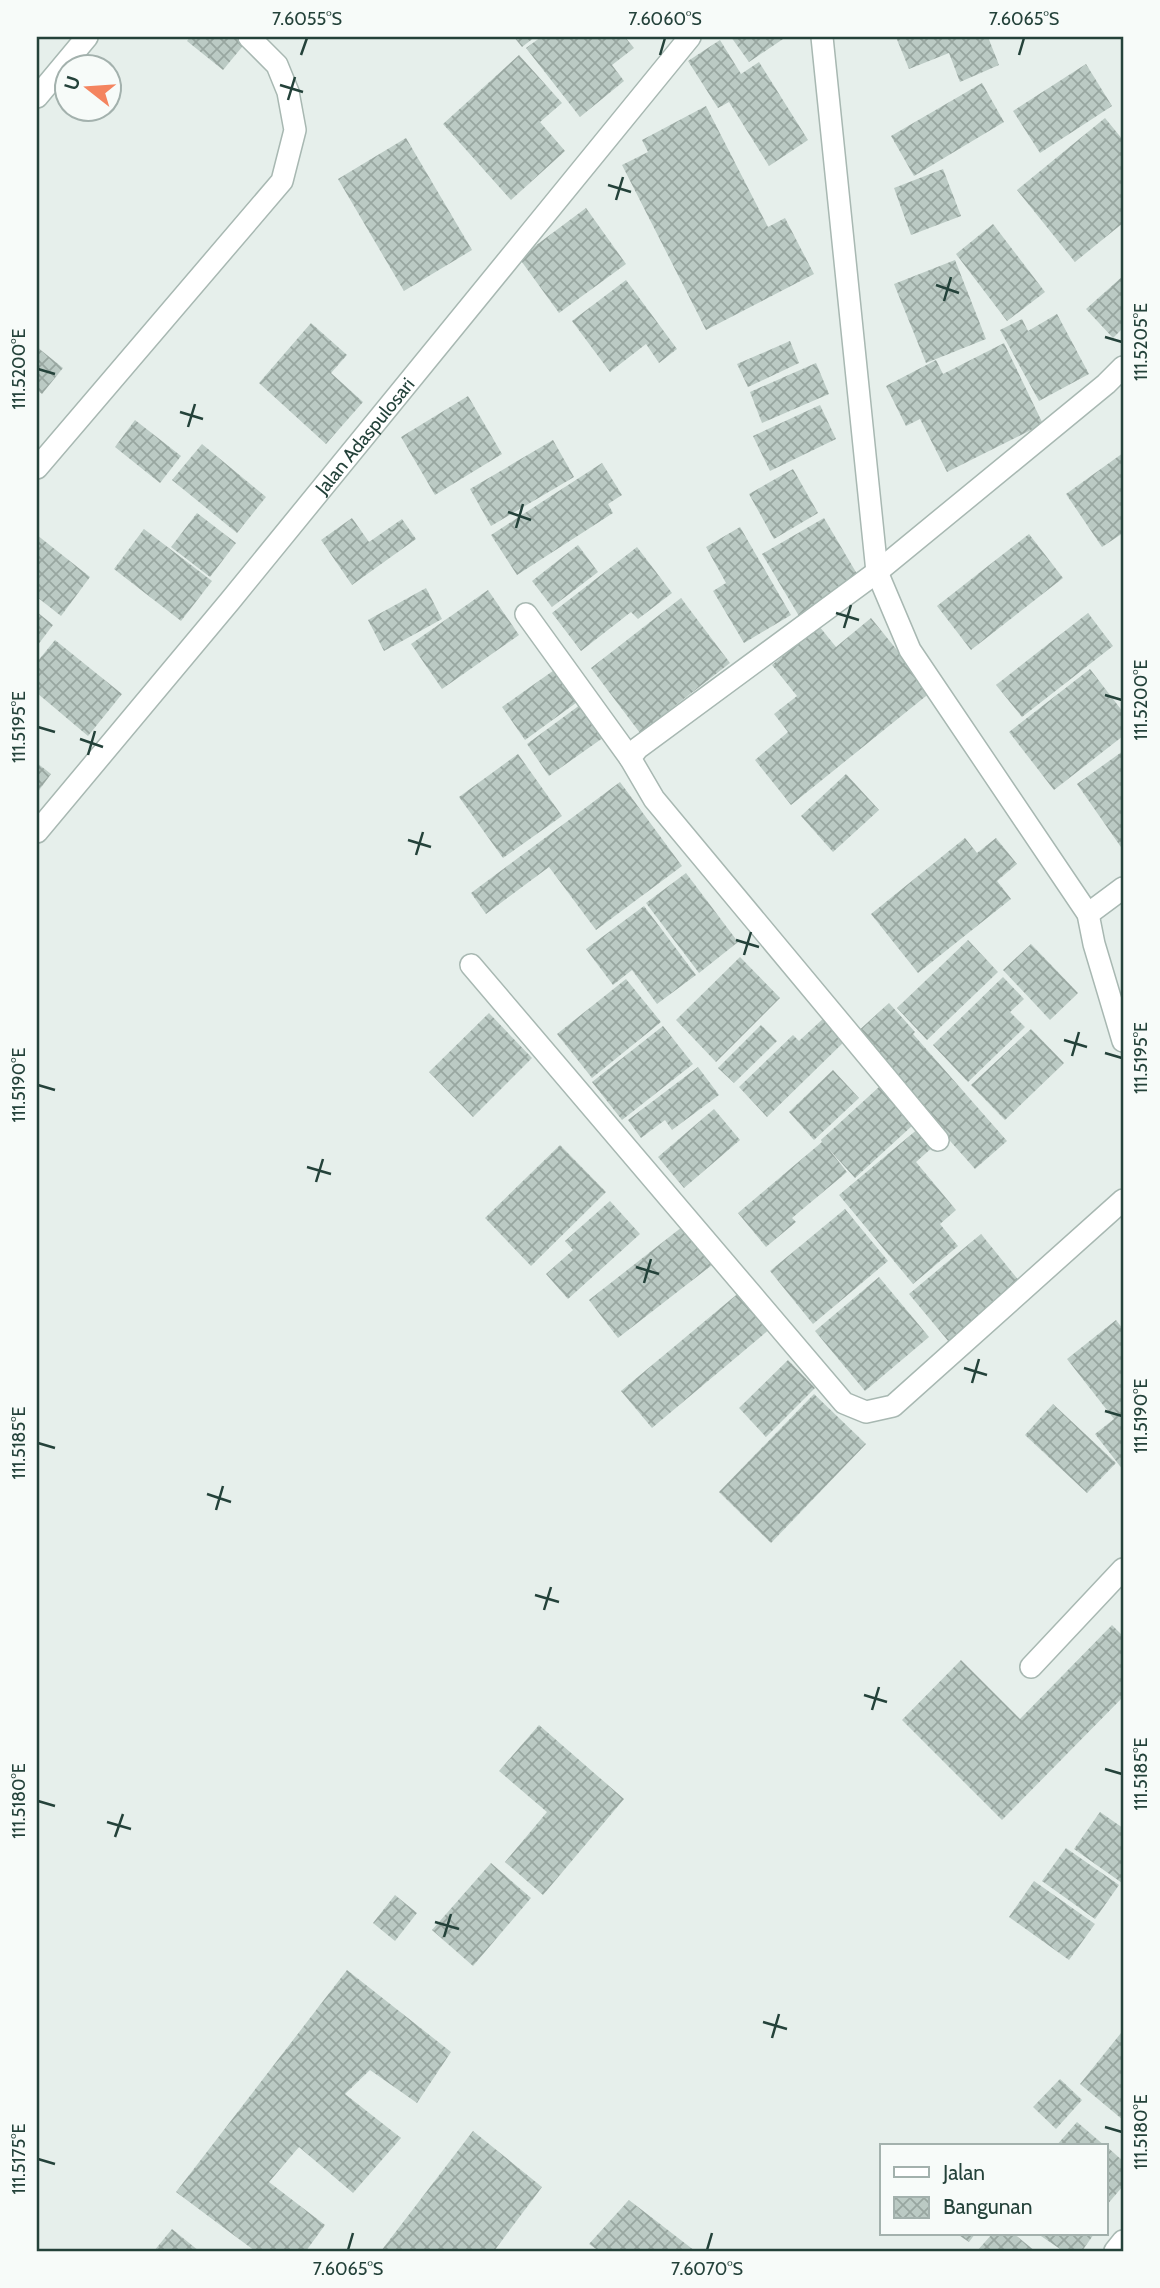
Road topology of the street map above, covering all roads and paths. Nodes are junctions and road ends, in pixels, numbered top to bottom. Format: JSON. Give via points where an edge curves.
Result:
{"nodes":[{"id":1,"x":87,"y":37,"type":"edge"},
{"id":2,"x":249,"y":37,"type":"edge"},
{"id":3,"x":690,"y":37,"type":"edge"},
{"id":4,"x":822,"y":37,"type":"edge"},
{"id":5,"x":37,"y":97,"type":"edge"},
{"id":6,"x":1123,"y":366,"type":"edge"},
{"id":7,"x":37,"y":468,"type":"edge"},
{"id":8,"x":877,"y":572,"type":"junction"},
{"id":9,"x":526,"y":614,"type":"dead end"},
{"id":10,"x":630,"y":758,"type":"junction"},
{"id":11,"x":37,"y":832,"type":"edge"},
{"id":12,"x":1123,"y":888,"type":"edge"},
{"id":13,"x":1088,"y":914,"type":"junction"},
{"id":14,"x":471,"y":965,"type":"dead end"},
{"id":15,"x":1123,"y":1041,"type":"edge"},
{"id":16,"x":938,"y":1140,"type":"dead end"},
{"id":17,"x":1123,"y":1200,"type":"edge"},
{"id":18,"x":1123,"y":1569,"type":"edge"},
{"id":19,"x":1031,"y":1667,"type":"dead end"},
{"id":20,"x":1123,"y":2241,"type":"edge"},
{"id":21,"x":1115,"y":2251,"type":"edge"}],
"edges":[{"from":1,"to":5,"type":"street"},
{"from":2,"to":7,"type":"street","via":[[277,65],[288,92],[295,130],[282,181]]},
{"from":3,"to":11,"type":"street","name":"Jalan Adaspulosari"},
{"from":4,"to":8,"type":"street"},
{"from":6,"to":8,"type":"street"},
{"from":8,"to":10,"type":"street"},
{"from":8,"to":13,"type":"street","via":[[910,650]]},
{"from":9,"to":10,"type":"street"},
{"from":10,"to":16,"type":"street","via":[[654,799]]},
{"from":12,"to":13,"type":"street"},
{"from":13,"to":15,"type":"street"},
{"from":14,"to":17,"type":"street","via":[[844,1404],[866,1412],[893,1406]]},
{"from":18,"to":19,"type":"street"},
{"from":20,"to":21,"type":"street"}]}
